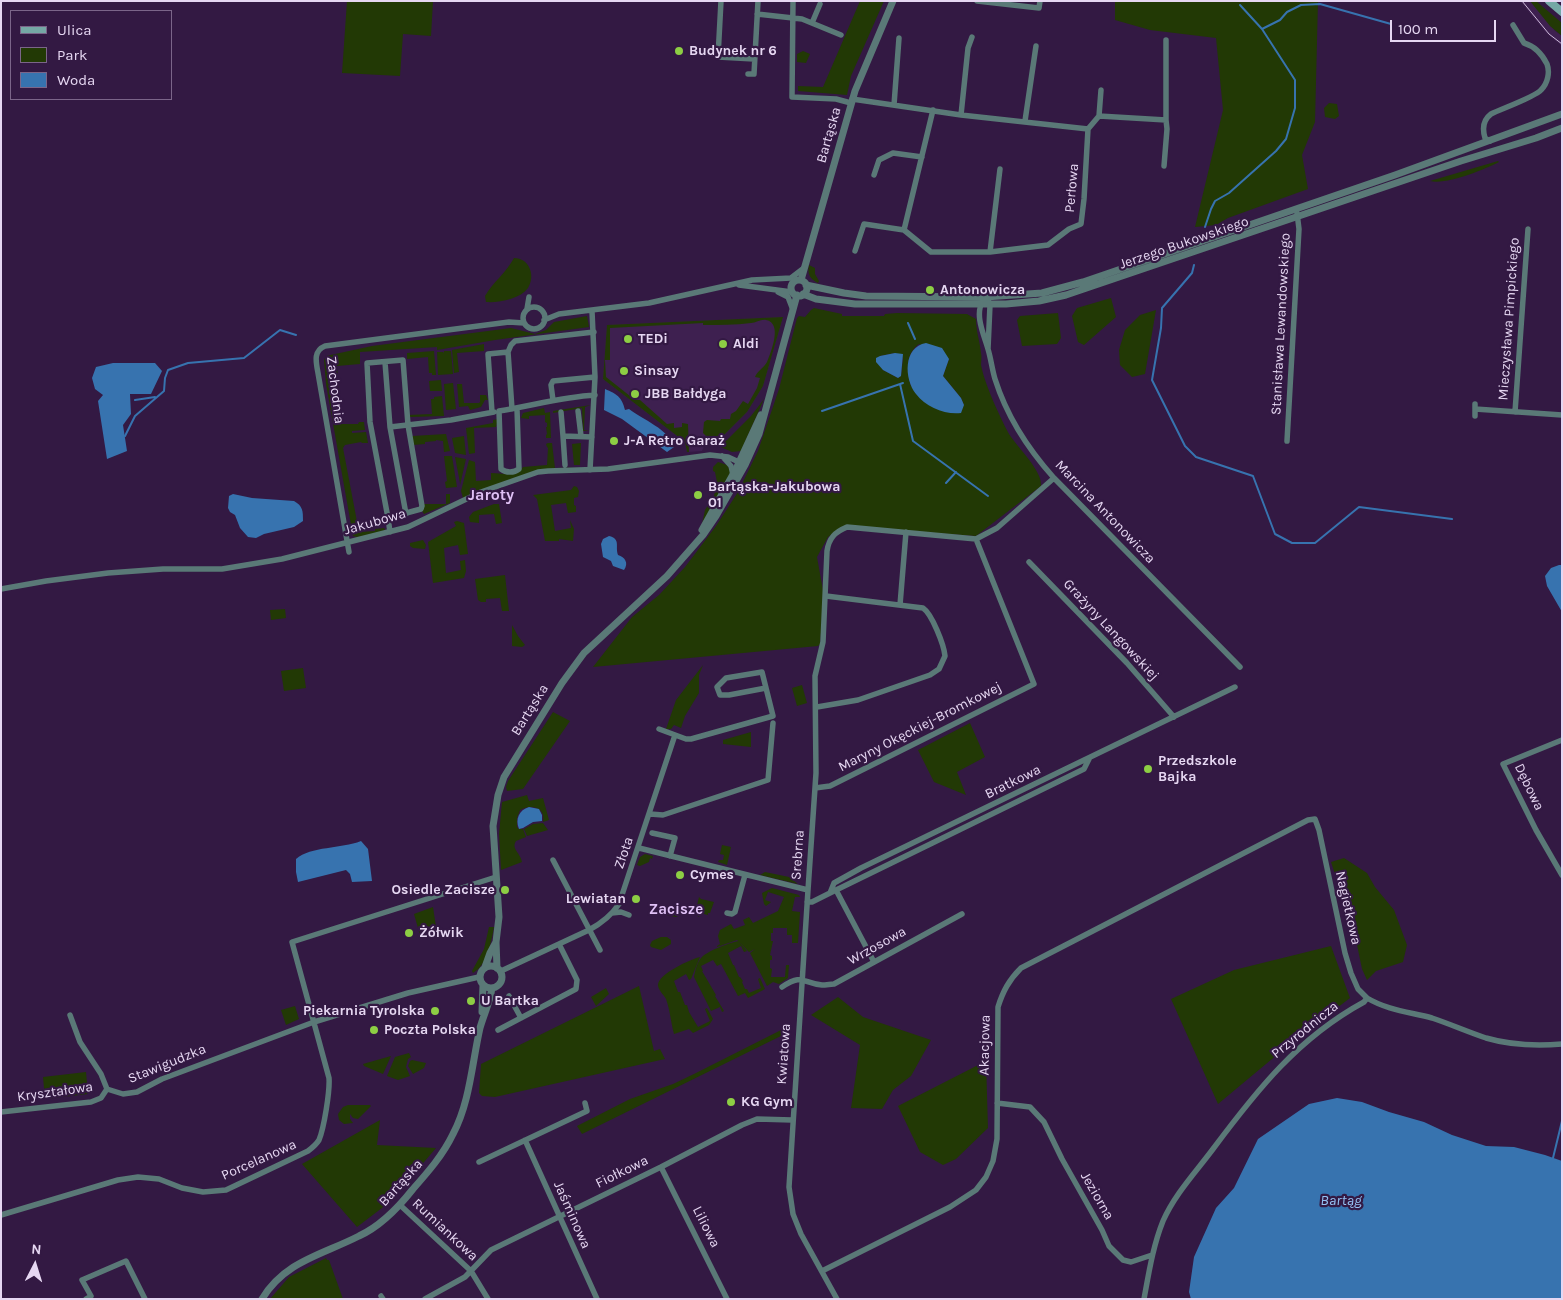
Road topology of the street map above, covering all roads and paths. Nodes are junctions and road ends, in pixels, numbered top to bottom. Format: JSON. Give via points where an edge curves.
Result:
{"nodes":[{"id":1,"x":721,"y":1,"type":"edge"},
{"id":2,"x":758,"y":1,"type":"edge"},
{"id":3,"x":793,"y":1,"type":"edge"},
{"id":4,"x":893,"y":1,"type":"edge"},
{"id":5,"x":977,"y":1,"type":"edge"},
{"id":6,"x":1040,"y":1,"type":"edge"},
{"id":7,"x":1549,"y":1,"type":"edge"},
{"id":8,"x":820,"y":4,"type":"dead end"},
{"id":9,"x":1562,"y":12,"type":"edge"},
{"id":10,"x":757,"y":14,"type":"junction"},
{"id":11,"x":793,"y":17,"type":"junction"},
{"id":12,"x":812,"y":23,"type":"junction"},
{"id":13,"x":1513,"y":25,"type":"dead end"},
{"id":14,"x":841,"y":35,"type":"dead end"},
{"id":15,"x":972,"y":37,"type":"dead end"},
{"id":16,"x":900,"y":38,"type":"dead end"},
{"id":17,"x":1166,"y":40,"type":"dead end"},
{"id":18,"x":1036,"y":46,"type":"dead end"},
{"id":19,"x":754,"y":59,"type":"junction"},
{"id":20,"x":748,"y":74,"type":"dead end"},
{"id":21,"x":1101,"y":90,"type":"dead end"},
{"id":22,"x":851,"y":101,"type":"junction"},
{"id":23,"x":1502,"y":102,"type":"dead end"},
{"id":24,"x":894,"y":105,"type":"junction"},
{"id":25,"x":933,"y":110,"type":"junction"},
{"id":26,"x":1501,"y":110,"type":"junction"},
{"id":27,"x":1562,"y":114,"type":"edge"},
{"id":28,"x":961,"y":115,"type":"junction"},
{"id":29,"x":1099,"y":116,"type":"junction"},
{"id":30,"x":1166,"y":120,"type":"junction"},
{"id":31,"x":1025,"y":121,"type":"junction"},
{"id":32,"x":1562,"y":128,"type":"edge"},
{"id":33,"x":1088,"y":129,"type":"junction"},
{"id":34,"x":1490,"y":141,"type":"junction"},
{"id":35,"x":922,"y":157,"type":"junction"},
{"id":36,"x":1164,"y":166,"type":"dead end"},
{"id":37,"x":1000,"y":169,"type":"dead end"},
{"id":38,"x":874,"y":175,"type":"dead end"},
{"id":39,"x":1295,"y":209,"type":"junction"},
{"id":40,"x":1298,"y":218,"type":"junction"},
{"id":41,"x":1528,"y":229,"type":"dead end"},
{"id":42,"x":904,"y":230,"type":"junction"},
{"id":43,"x":855,"y":251,"type":"dead end"},
{"id":44,"x":990,"y":252,"type":"junction"},
{"id":45,"x":804,"y":268,"type":"junction"},
{"id":46,"x":778,"y":280,"type":"junction"},
{"id":47,"x":801,"y":282,"type":"junction"},
{"id":48,"x":734,"y":284,"type":"junction"},
{"id":49,"x":819,"y":289,"type":"junction"},
{"id":50,"x":776,"y":291,"type":"junction"},
{"id":51,"x":797,"y":294,"type":"junction"},
{"id":52,"x":985,"y":297,"type":"junction"},
{"id":53,"x":816,"y":299,"type":"junction"},
{"id":54,"x":980,"y":305,"type":"junction"},
{"id":55,"x":990,"y":305,"type":"junction"},
{"id":56,"x":793,"y":310,"type":"junction"},
{"id":57,"x":592,"y":311,"type":"junction"},
{"id":58,"x":543,"y":312,"type":"junction"},
{"id":59,"x":559,"y":314,"type":"junction"},
{"id":60,"x":523,"y":315,"type":"junction"},
{"id":61,"x":544,"y":320,"type":"junction"},
{"id":62,"x":509,"y":322,"type":"junction"},
{"id":63,"x":524,"y":323,"type":"junction"},
{"id":64,"x":594,"y":332,"type":"junction"},
{"id":65,"x":988,"y":350,"type":"junction"},
{"id":66,"x":508,"y":352,"type":"junction"},
{"id":67,"x":385,"y":362,"type":"junction"},
{"id":68,"x":595,"y":376,"type":"junction"},
{"id":69,"x":595,"y":395,"type":"junction"},
{"id":70,"x":553,"y":400,"type":"junction"},
{"id":71,"x":514,"y":409,"type":"junction"},
{"id":72,"x":1475,"y":410,"type":"dead end"},
{"id":73,"x":499,"y":411,"type":"junction"},
{"id":74,"x":578,"y":411,"type":"dead end"},
{"id":75,"x":492,"y":412,"type":"junction"},
{"id":76,"x":561,"y":412,"type":"dead end"},
{"id":77,"x":1515,"y":412,"type":"junction"},
{"id":78,"x":1562,"y":415,"type":"edge"},
{"id":79,"x":408,"y":425,"type":"junction"},
{"id":80,"x":390,"y":427,"type":"junction"},
{"id":81,"x":563,"y":436,"type":"junction"},
{"id":82,"x":581,"y":436,"type":"junction"},
{"id":83,"x":592,"y":437,"type":"junction"},
{"id":84,"x":1287,"y":441,"type":"dead end"},
{"id":85,"x":722,"y":456,"type":"junction"},
{"id":86,"x":742,"y":464,"type":"junction"},
{"id":87,"x":565,"y":465,"type":"dead end"},
{"id":88,"x":590,"y":470,"type":"junction"},
{"id":89,"x":733,"y":475,"type":"junction"},
{"id":90,"x":1054,"y":478,"type":"junction"},
{"id":91,"x":406,"y":514,"type":"junction"},
{"id":92,"x":388,"y":518,"type":"junction"},
{"id":93,"x":390,"y":532,"type":"junction"},
{"id":94,"x":906,"y":532,"type":"junction"},
{"id":95,"x":976,"y":539,"type":"junction"},
{"id":96,"x":698,"y":540,"type":"junction"},
{"id":97,"x":348,"y":544,"type":"junction"},
{"id":98,"x":349,"y":552,"type":"dead end"},
{"id":99,"x":1029,"y":562,"type":"dead end"},
{"id":100,"x":1,"y":589,"type":"edge"},
{"id":101,"x":826,"y":596,"type":"junction"},
{"id":102,"x":900,"y":604,"type":"junction"},
{"id":103,"x":1240,"y":667,"type":"dead end"},
{"id":104,"x":1234,"y":687,"type":"dead end"},
{"id":105,"x":766,"y":688,"type":"junction"},
{"id":106,"x":817,"y":707,"type":"junction"},
{"id":107,"x":1174,"y":717,"type":"junction"},
{"id":108,"x":773,"y":723,"type":"dead end"},
{"id":109,"x":658,"y":729,"type":"dead end"},
{"id":110,"x":675,"y":735,"type":"junction"},
{"id":111,"x":1562,"y":740,"type":"edge"},
{"id":112,"x":815,"y":788,"type":"junction"},
{"id":113,"x":650,"y":814,"type":"junction"},
{"id":114,"x":1315,"y":819,"type":"joint"},
{"id":115,"x":652,"y":833,"type":"dead end"},
{"id":116,"x":639,"y":848,"type":"junction"},
{"id":117,"x":670,"y":856,"type":"junction"},
{"id":118,"x":553,"y":860,"type":"dead end"},
{"id":119,"x":745,"y":875,"type":"junction"},
{"id":120,"x":1562,"y":875,"type":"edge"},
{"id":121,"x":496,"y":877,"type":"junction"},
{"id":122,"x":808,"y":890,"type":"junction"},
{"id":123,"x":833,"y":891,"type":"junction"},
{"id":124,"x":807,"y":902,"type":"junction"},
{"id":125,"x":612,"y":913,"type":"junction"},
{"id":126,"x":727,"y":913,"type":"dead end"},
{"id":127,"x":962,"y":914,"type":"dead end"},
{"id":128,"x":629,"y":915,"type":"dead end"},
{"id":129,"x":589,"y":930,"type":"junction"},
{"id":130,"x":496,"y":942,"type":"junction"},
{"id":131,"x":559,"y":944,"type":"junction"},
{"id":132,"x":600,"y":950,"type":"dead end"},
{"id":133,"x":874,"y":962,"type":"junction"},
{"id":134,"x":485,"y":967,"type":"junction"},
{"id":135,"x":499,"y":969,"type":"junction"},
{"id":136,"x":479,"y":977,"type":"junction"},
{"id":137,"x":802,"y":979,"type":"junction"},
{"id":138,"x":483,"y":985,"type":"junction"},
{"id":139,"x":782,"y":987,"type":"dead end"},
{"id":140,"x":492,"y":988,"type":"junction"},
{"id":141,"x":509,"y":996,"type":"dead end"},
{"id":142,"x":1367,"y":998,"type":"junction"},
{"id":143,"x":70,"y":1015,"type":"dead end"},
{"id":144,"x":521,"y":1018,"type":"junction"},
{"id":145,"x":314,"y":1022,"type":"junction"},
{"id":146,"x":482,"y":1023,"type":"junction"},
{"id":147,"x":498,"y":1030,"type":"dead end"},
{"id":148,"x":1562,"y":1044,"type":"edge"},
{"id":149,"x":107,"y":1090,"type":"junction"},
{"id":150,"x":584,"y":1103,"type":"dead end"},
{"id":151,"x":997,"y":1103,"type":"junction"},
{"id":152,"x":1,"y":1112,"type":"edge"},
{"id":153,"x":792,"y":1120,"type":"junction"},
{"id":154,"x":525,"y":1140,"type":"junction"},
{"id":155,"x":479,"y":1162,"type":"dead end"},
{"id":156,"x":661,"y":1167,"type":"junction"},
{"id":157,"x":400,"y":1205,"type":"junction"},
{"id":158,"x":1,"y":1215,"type":"edge"},
{"id":159,"x":559,"y":1216,"type":"junction"},
{"id":160,"x":1152,"y":1255,"type":"junction"},
{"id":161,"x":471,"y":1271,"type":"junction"},
{"id":162,"x":822,"y":1271,"type":"junction"},
{"id":163,"x":86,"y":1299,"type":"edge"},
{"id":164,"x":145,"y":1299,"type":"edge"},
{"id":165,"x":262,"y":1299,"type":"edge"},
{"id":166,"x":425,"y":1299,"type":"edge"},
{"id":167,"x":488,"y":1299,"type":"edge"},
{"id":168,"x":597,"y":1299,"type":"edge"},
{"id":169,"x":727,"y":1299,"type":"edge"},
{"id":170,"x":837,"y":1299,"type":"edge"},
{"id":171,"x":1144,"y":1299,"type":"edge"}],
"edges":[{"from":1,"to":19,"type":"street","via":[[717,60]]},
{"from":2,"to":10,"type":"street"},
{"from":3,"to":11,"type":"street"},
{"from":4,"to":22,"type":"street","name":"Bartąska"},
{"from":5,"to":6,"type":"street","via":[[1040,8]]},
{"from":7,"to":9,"type":"main road"},
{"from":8,"to":12,"type":"street"},
{"from":10,"to":11,"type":"street"},
{"from":10,"to":19,"type":"street"},
{"from":11,"to":12,"type":"street"},
{"from":11,"to":22,"type":"street","via":[[792,97]]},
{"from":12,"to":14,"type":"street"},
{"from":13,"to":26,"type":"street","via":[[1524,43],[1532,46],[1546,61],[1549,71],[1541,91]]},
{"from":15,"to":28,"type":"street"},
{"from":16,"to":24,"type":"street"},
{"from":17,"to":30,"type":"street"},
{"from":18,"to":31,"type":"street"},
{"from":19,"to":20,"type":"street","via":[[754,74]]},
{"from":21,"to":29,"type":"street"},
{"from":22,"to":24,"type":"street"},
{"from":22,"to":45,"type":"street","name":"Bartąska"},
{"from":23,"to":26,"type":"street"},
{"from":24,"to":25,"type":"street"},
{"from":25,"to":28,"type":"street"},
{"from":25,"to":35,"type":"street"},
{"from":26,"to":34,"type":"street","via":[[1484,121],[1485,138]]},
{"from":27,"to":34,"type":"street","name":"Jerzego Bukowskiego"},
{"from":28,"to":31,"type":"street"},
{"from":29,"to":30,"type":"street"},
{"from":29,"to":33,"type":"street"},
{"from":30,"to":36,"type":"street"},
{"from":31,"to":33,"type":"street"},
{"from":32,"to":40,"type":"street","name":"Jerzego Bukowskiego"},
{"from":33,"to":44,"type":"street","name":"Perłowa","via":[[1081,224],[1048,245]]},
{"from":34,"to":39,"type":"street","name":"Jerzego Bukowskiego"},
{"from":35,"to":38,"type":"street","via":[[893,153],[879,160]]},
{"from":35,"to":42,"type":"street"},
{"from":37,"to":44,"type":"street"},
{"from":39,"to":40,"type":"street","name":"Stanisława Lewandowskiego"},
{"from":39,"to":52,"type":"street","name":"Jerzego Bukowskiego","via":[[1061,289]]},
{"from":40,"to":55,"type":"street","name":"Jerzego Bukowskiego","via":[[1066,296]]},
{"from":40,"to":84,"type":"street","name":"Stanisława Lewandowskiego"},
{"from":41,"to":77,"type":"street","name":"Mieczysława Pimpickiego"},
{"from":42,"to":43,"type":"street","via":[[864,224]]},
{"from":42,"to":44,"type":"street","name":"Perłowa","via":[[931,252]]},
{"from":45,"to":46,"type":"street","via":[[791,278]]},
{"from":45,"to":47,"type":"street","name":"Bartąska"},
{"from":45,"to":49,"type":"street","via":[[809,280]]},
{"from":46,"to":47,"type":"street"},
{"from":46,"to":48,"type":"street"},
{"from":47,"to":49,"type":"street","name":"Jerzego Bukowskiego"},
{"from":47,"to":51,"type":"street","via":[[806,290]]},
{"from":47,"to":51,"type":"street","via":[[791,287]]},
{"from":48,"to":50,"type":"street"},
{"from":48,"to":57,"type":"street","via":[[649,303]]},
{"from":49,"to":52,"type":"street","name":"Jerzego Bukowskiego","via":[[866,296]]},
{"from":50,"to":51,"type":"street"},
{"from":50,"to":56,"type":"street","via":[[788,297]]},
{"from":51,"to":53,"type":"street","name":"Jerzego Bukowskiego"},
{"from":51,"to":56,"type":"street","name":"Bartąska"},
{"from":52,"to":54,"type":"street"},
{"from":52,"to":55,"type":"street"},
{"from":53,"to":54,"type":"street","name":"Jerzego Bukowskiego","via":[[855,304]]},
{"from":53,"to":56,"type":"street","via":[[800,302]]},
{"from":54,"to":55,"type":"street","name":"Jerzego Bukowskiego"},
{"from":54,"to":65,"type":"street","name":"Marcina Antonowicza","via":[[982,331]]},
{"from":55,"to":65,"type":"street","name":"Marcina Antonowicza"},
{"from":56,"to":86,"type":"street","name":"Bartąska","via":[[768,400]]},
{"from":57,"to":59,"type":"street"},
{"from":57,"to":64,"type":"street"},
{"from":58,"to":59,"type":"street"},
{"from":58,"to":60,"type":"street","via":[[531,306]]},
{"from":58,"to":61,"type":"street"},
{"from":59,"to":61,"type":"street"},
{"from":60,"to":62,"type":"street"},
{"from":60,"to":63,"type":"street"},
{"from":61,"to":63,"type":"street","via":[[537,328],[530,328]]},
{"from":62,"to":63,"type":"street","name":"Zachodnia"},
{"from":62,"to":97,"type":"street","name":"Zachodnia","via":[[325,346],[319,350],[316,356],[318,373]]},
{"from":64,"to":66,"type":"street","via":[[517,340]]},
{"from":64,"to":68,"type":"street"},
{"from":65,"to":90,"type":"street","name":"Marcina Antonowicza","via":[[1006,408],[1027,446]]},
{"from":66,"to":71,"type":"street"},
{"from":66,"to":75,"type":"street","via":[[488,354]]},
{"from":67,"to":79,"type":"street","via":[[404,360]]},
{"from":67,"to":80,"type":"street"},
{"from":67,"to":92,"type":"street","via":[[367,363],[370,419]]},
{"from":68,"to":69,"type":"street"},
{"from":68,"to":70,"type":"street","via":[[552,381]]},
{"from":69,"to":70,"type":"street"},
{"from":69,"to":83,"type":"street"},
{"from":70,"to":71,"type":"street"},
{"from":71,"to":73,"type":"street"},
{"from":71,"to":73,"type":"street","via":[[519,469],[515,471],[501,469]]},
{"from":72,"to":77,"type":"street","name":"Mieczysława Pimpickiego"},
{"from":73,"to":75,"type":"street"},
{"from":74,"to":82,"type":"street"},
{"from":75,"to":79,"type":"street"},
{"from":76,"to":81,"type":"street"},
{"from":77,"to":78,"type":"street","name":"Mieczysława Pimpickiego"},
{"from":79,"to":80,"type":"street"},
{"from":79,"to":91,"type":"street","via":[[422,506]]},
{"from":80,"to":91,"type":"street"},
{"from":81,"to":82,"type":"street"},
{"from":81,"to":87,"type":"street"},
{"from":82,"to":83,"type":"street"},
{"from":83,"to":88,"type":"street"},
{"from":85,"to":86,"type":"street","name":"Jakubowa"},
{"from":85,"to":88,"type":"street","name":"Jakubowa"},
{"from":85,"to":89,"type":"street","via":[[731,466]]},
{"from":86,"to":89,"type":"street","name":"Bartąska"},
{"from":86,"to":96,"type":"street","name":"Bartąska","via":[[713,521]]},
{"from":88,"to":93,"type":"street","name":"Jakubowa","via":[[531,474]]},
{"from":89,"to":96,"type":"street","name":"Bartąska"},
{"from":90,"to":95,"type":"street","via":[[997,528]]},
{"from":90,"to":103,"type":"street","name":"Marcina Antonowicza"},
{"from":91,"to":92,"type":"street"},
{"from":92,"to":93,"type":"street"},
{"from":93,"to":97,"type":"street","name":"Jakubowa"},
{"from":94,"to":95,"type":"street"},
{"from":94,"to":101,"type":"street","name":"Srebrna","via":[[847,527],[835,533],[828,544]]},
{"from":94,"to":102,"type":"street"},
{"from":95,"to":112,"type":"street","name":"Maryny Okęckiej-Bromkowej","via":[[1034,684],[830,786]]},
{"from":96,"to":121,"type":"street","name":"Bartąska","via":[[667,576],[584,653],[513,761],[500,786],[495,809]]},
{"from":97,"to":98,"type":"street","name":"Zachodnia"},
{"from":97,"to":100,"type":"street","name":"Jakubowa","via":[[222,569],[108,573]]},
{"from":99,"to":107,"type":"street","name":"Grażyny Langowskiej","via":[[1127,663]]},
{"from":101,"to":102,"type":"street"},
{"from":101,"to":106,"type":"street","name":"Srebrna","via":[[815,676]]},
{"from":102,"to":106,"type":"street","via":[[927,610],[945,656],[939,669],[858,700]]},
{"from":104,"to":107,"type":"street"},
{"from":105,"to":105,"type":"street","via":[[762,672],[726,678],[717,688],[720,694],[729,695]]},
{"from":105,"to":110,"type":"street","via":[[773,716],[691,739]]},
{"from":106,"to":112,"type":"street","name":"Srebrna"},
{"from":107,"to":123,"type":"street","via":[[1089,759],[1084,769]]},
{"from":108,"to":113,"type":"street","via":[[768,780],[674,812]]},
{"from":109,"to":110,"type":"street"},
{"from":110,"to":113,"type":"street","name":"Złota"},
{"from":111,"to":120,"type":"street","name":"Dębowa","via":[[1503,764]]},
{"from":112,"to":122,"type":"street","name":"Srebrna"},
{"from":113,"to":116,"type":"street","name":"Złota"},
{"from":114,"to":142,"type":"street","name":"Nagietkowa","via":[[1345,953],[1358,989]]},
{"from":114,"to":151,"type":"street","name":"Akacjowa","via":[[1021,968],[1010,979],[998,1007]]},
{"from":115,"to":117,"type":"street","via":[[675,838]]},
{"from":116,"to":117,"type":"street","name":"Srebrna"},
{"from":116,"to":125,"type":"street","name":"Złota","via":[[619,904]]},
{"from":117,"to":119,"type":"street","name":"Srebrna"},
{"from":118,"to":129,"type":"street"},
{"from":119,"to":122,"type":"street","name":"Srebrna"},
{"from":119,"to":126,"type":"street","via":[[735,912]]},
{"from":121,"to":130,"type":"street","name":"Bartąska","via":[[499,918]]},
{"from":121,"to":145,"type":"street","via":[[292,942]]},
{"from":122,"to":124,"type":"street","name":"Kwiatowa"},
{"from":123,"to":124,"type":"street"},
{"from":123,"to":133,"type":"street"},
{"from":124,"to":137,"type":"street","name":"Kwiatowa"},
{"from":125,"to":128,"type":"street"},
{"from":125,"to":129,"type":"street","name":"Złota"},
{"from":127,"to":133,"type":"street","name":"Wrzosowa"},
{"from":129,"to":131,"type":"street","name":"Złota"},
{"from":129,"to":132,"type":"street"},
{"from":130,"to":134,"type":"street","name":"Bartąska"},
{"from":130,"to":135,"type":"street","name":"Bartąska"},
{"from":131,"to":135,"type":"street","name":"Złota"},
{"from":131,"to":144,"type":"street","via":[[576,980],[576,989]]},
{"from":133,"to":137,"type":"street","name":"Wrzosowa","via":[[834,984],[822,985]]},
{"from":134,"to":135,"type":"street"},
{"from":134,"to":136,"type":"street","name":"Bartąska"},
{"from":135,"to":140,"type":"street","name":"Bartąska","via":[[501,981]]},
{"from":136,"to":138,"type":"street","name":"Bartąska"},
{"from":136,"to":145,"type":"street","name":"Stawigudzka","via":[[408,993]]},
{"from":137,"to":139,"type":"street"},
{"from":137,"to":153,"type":"street","name":"Kwiatowa"},
{"from":138,"to":140,"type":"street"},
{"from":138,"to":146,"type":"street","name":"Bartąska"},
{"from":140,"to":146,"type":"street","name":"Bartąska"},
{"from":141,"to":144,"type":"street"},
{"from":142,"to":148,"type":"street","via":[[1395,1010],[1506,1043]]},
{"from":142,"to":160,"type":"street","name":"Przyrodnicza","via":[[1308,1041],[1279,1066],[1252,1097],[1179,1193],[1164,1220]]},
{"from":143,"to":149,"type":"street","via":[[80,1042],[101,1074]]},
{"from":144,"to":147,"type":"street"},
{"from":145,"to":149,"type":"street","name":"Stawigudzka","via":[[162,1079],[137,1092],[123,1094]]},
{"from":145,"to":158,"type":"street","name":"Porcelanowa","via":[[329,1089],[321,1134],[308,1151],[226,1190],[193,1191],[158,1179],[130,1178]]},
{"from":146,"to":157,"type":"street","name":"Bartąska","via":[[471,1077],[454,1134],[433,1166]]},
{"from":149,"to":152,"type":"street","name":"Kryształowa","via":[[102,1098],[91,1102]]},
{"from":150,"to":154,"type":"street","via":[[587,1111]]},
{"from":151,"to":160,"type":"street","name":"Jeziorna","via":[[1030,1107],[1044,1122],[1117,1256],[1130,1262]]},
{"from":151,"to":162,"type":"street","name":"Akacjowa","via":[[993,1161],[976,1190],[950,1207]]},
{"from":153,"to":156,"type":"street","name":"Fiołkowa","via":[[753,1120]]},
{"from":153,"to":162,"type":"street","name":"Kwiatowa","via":[[789,1187],[793,1214]]},
{"from":154,"to":155,"type":"street"},
{"from":154,"to":159,"type":"street","name":"Jaśminowa"},
{"from":156,"to":159,"type":"street","name":"Fiołkowa"},
{"from":156,"to":169,"type":"street","name":"Liliowa"},
{"from":157,"to":161,"type":"street","name":"Rumiankowa"},
{"from":157,"to":165,"type":"street","name":"Bartąska","via":[[365,1233],[287,1270]]},
{"from":159,"to":161,"type":"street","name":"Fiołkowa","via":[[491,1250]]},
{"from":159,"to":168,"type":"street","name":"Jaśminowa"},
{"from":160,"to":171,"type":"street"},
{"from":161,"to":166,"type":"street","name":"Fiołkowa"},
{"from":161,"to":167,"type":"street","name":"Rumiankowa"},
{"from":162,"to":170,"type":"street","name":"Kwiatowa"},
{"from":163,"to":164,"type":"street","via":[[91,1296],[82,1280],[126,1260]]}]}
